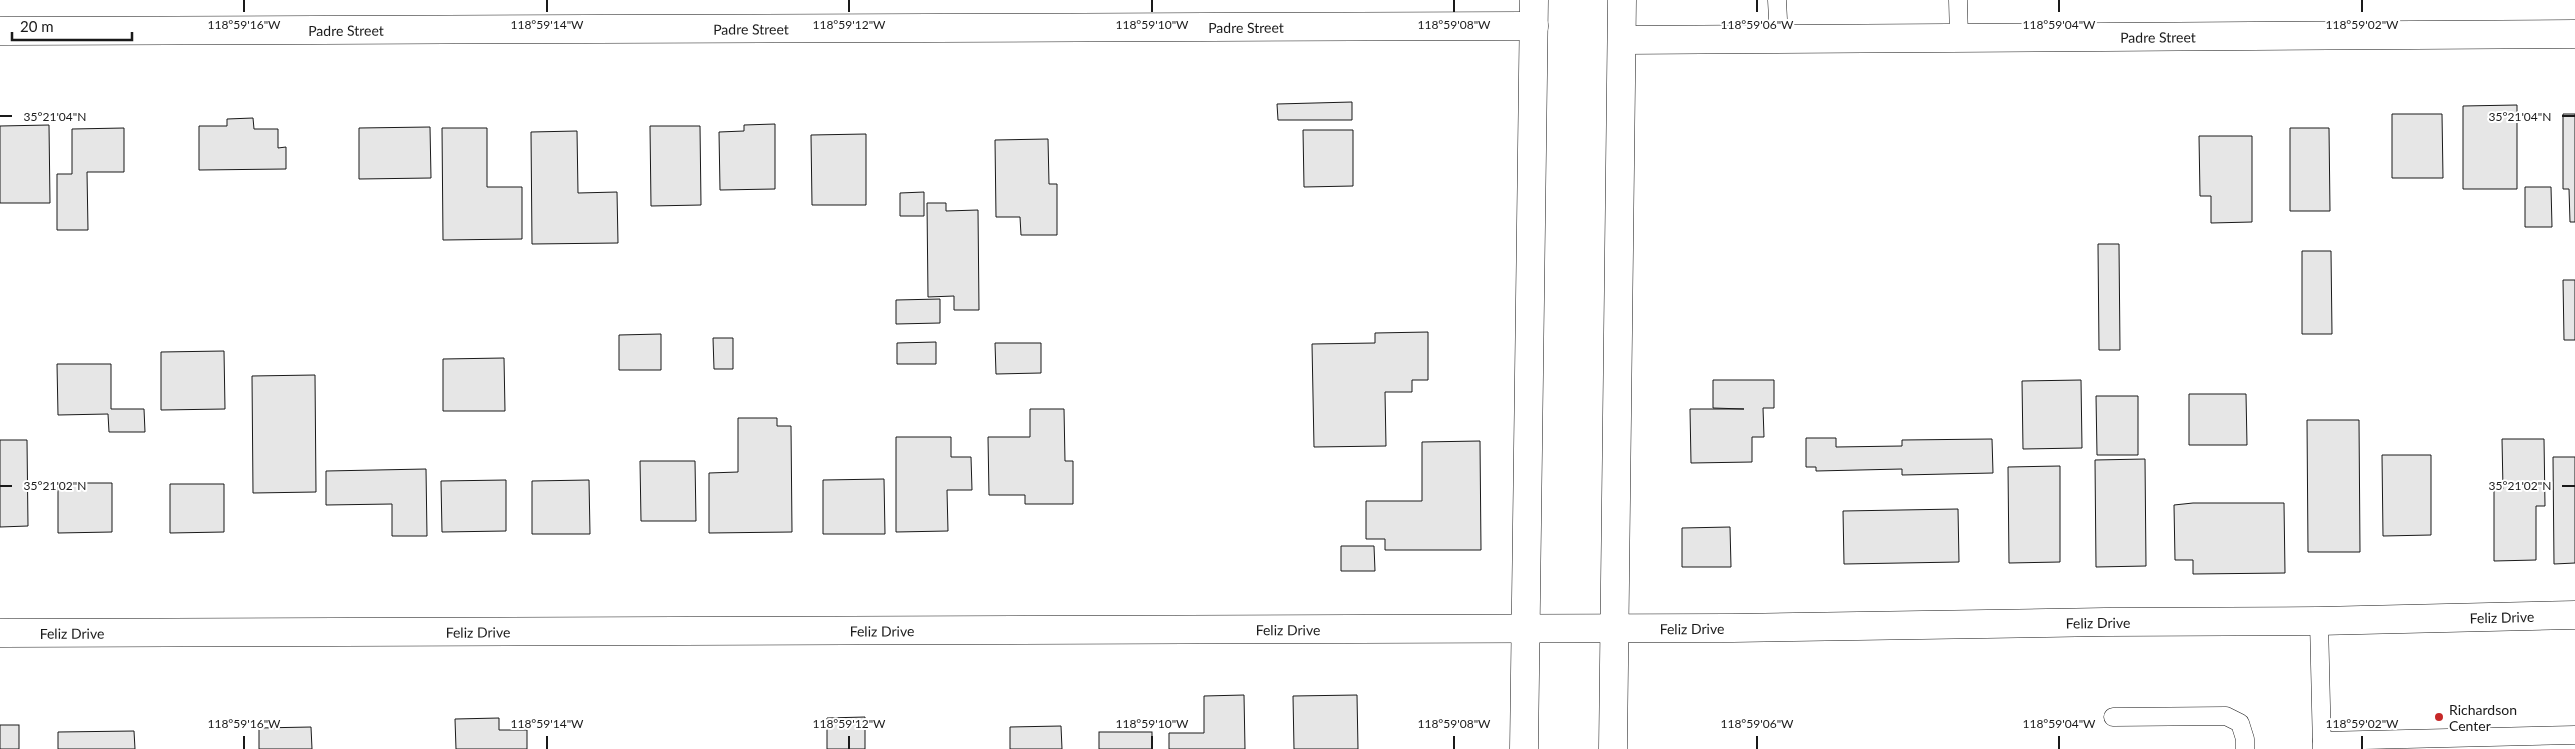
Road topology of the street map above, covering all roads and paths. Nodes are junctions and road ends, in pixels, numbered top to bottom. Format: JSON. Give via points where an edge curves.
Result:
{"nodes":[{"id":1,"x":1622,"y":0,"type":"edge"},
{"id":2,"x":1777,"y":0,"type":"edge"},
{"id":3,"x":1958,"y":0,"type":"edge"},
{"id":4,"x":1534,"y":13,"type":"edge"},
{"id":5,"x":0,"y":31,"type":"edge"},
{"id":6,"x":2575,"y":34,"type":"edge"},
{"id":7,"x":1960,"y":38,"type":"junction"},
{"id":8,"x":1779,"y":39,"type":"junction"},
{"id":9,"x":1622,"y":40,"type":"junction"},
{"id":10,"x":2575,"y":615,"type":"edge"},
{"id":11,"x":2320,"y":621,"type":"junction"},
{"id":12,"x":1526,"y":628,"type":"junction"},
{"id":13,"x":1615,"y":628,"type":"junction"},
{"id":14,"x":0,"y":633,"type":"edge"},
{"id":15,"x":2113,"y":717,"type":"dead end"},
{"id":16,"x":2575,"y":735,"type":"edge"},
{"id":17,"x":2435,"y":744,"type":"edge"},
{"id":18,"x":2322,"y":745,"type":"edge"},
{"id":19,"x":1524,"y":749,"type":"edge"},
{"id":20,"x":1613,"y":749,"type":"edge"},
{"id":21,"x":2246,"y":749,"type":"edge"}],
"edges":[{"from":1,"to":9,"type":"street"},
{"from":2,"to":8,"type":"lane"},
{"from":3,"to":7,"type":"lane"},
{"from":4,"to":5,"type":"street","name":"Padre Street"},
{"from":4,"to":12,"type":"street"},
{"from":6,"to":7,"type":"street","name":"Padre Street"},
{"from":7,"to":8,"type":"street","name":"Padre Street"},
{"from":8,"to":9,"type":"street","name":"Padre Street"},
{"from":9,"to":13,"type":"street"},
{"from":10,"to":11,"type":"street","name":"Feliz Drive"},
{"from":11,"to":13,"type":"street","name":"Feliz Drive"},
{"from":11,"to":18,"type":"lane"},
{"from":12,"to":13,"type":"street","name":"Feliz Drive"},
{"from":12,"to":14,"type":"street","name":"Feliz Drive"},
{"from":12,"to":19,"type":"street"},
{"from":13,"to":20,"type":"street"},
{"from":15,"to":21,"type":"lane","via":[[2226,716],[2240,722]]},
{"from":16,"to":17,"type":"lane"},
{"from":17,"to":18,"type":"lane"}]}
